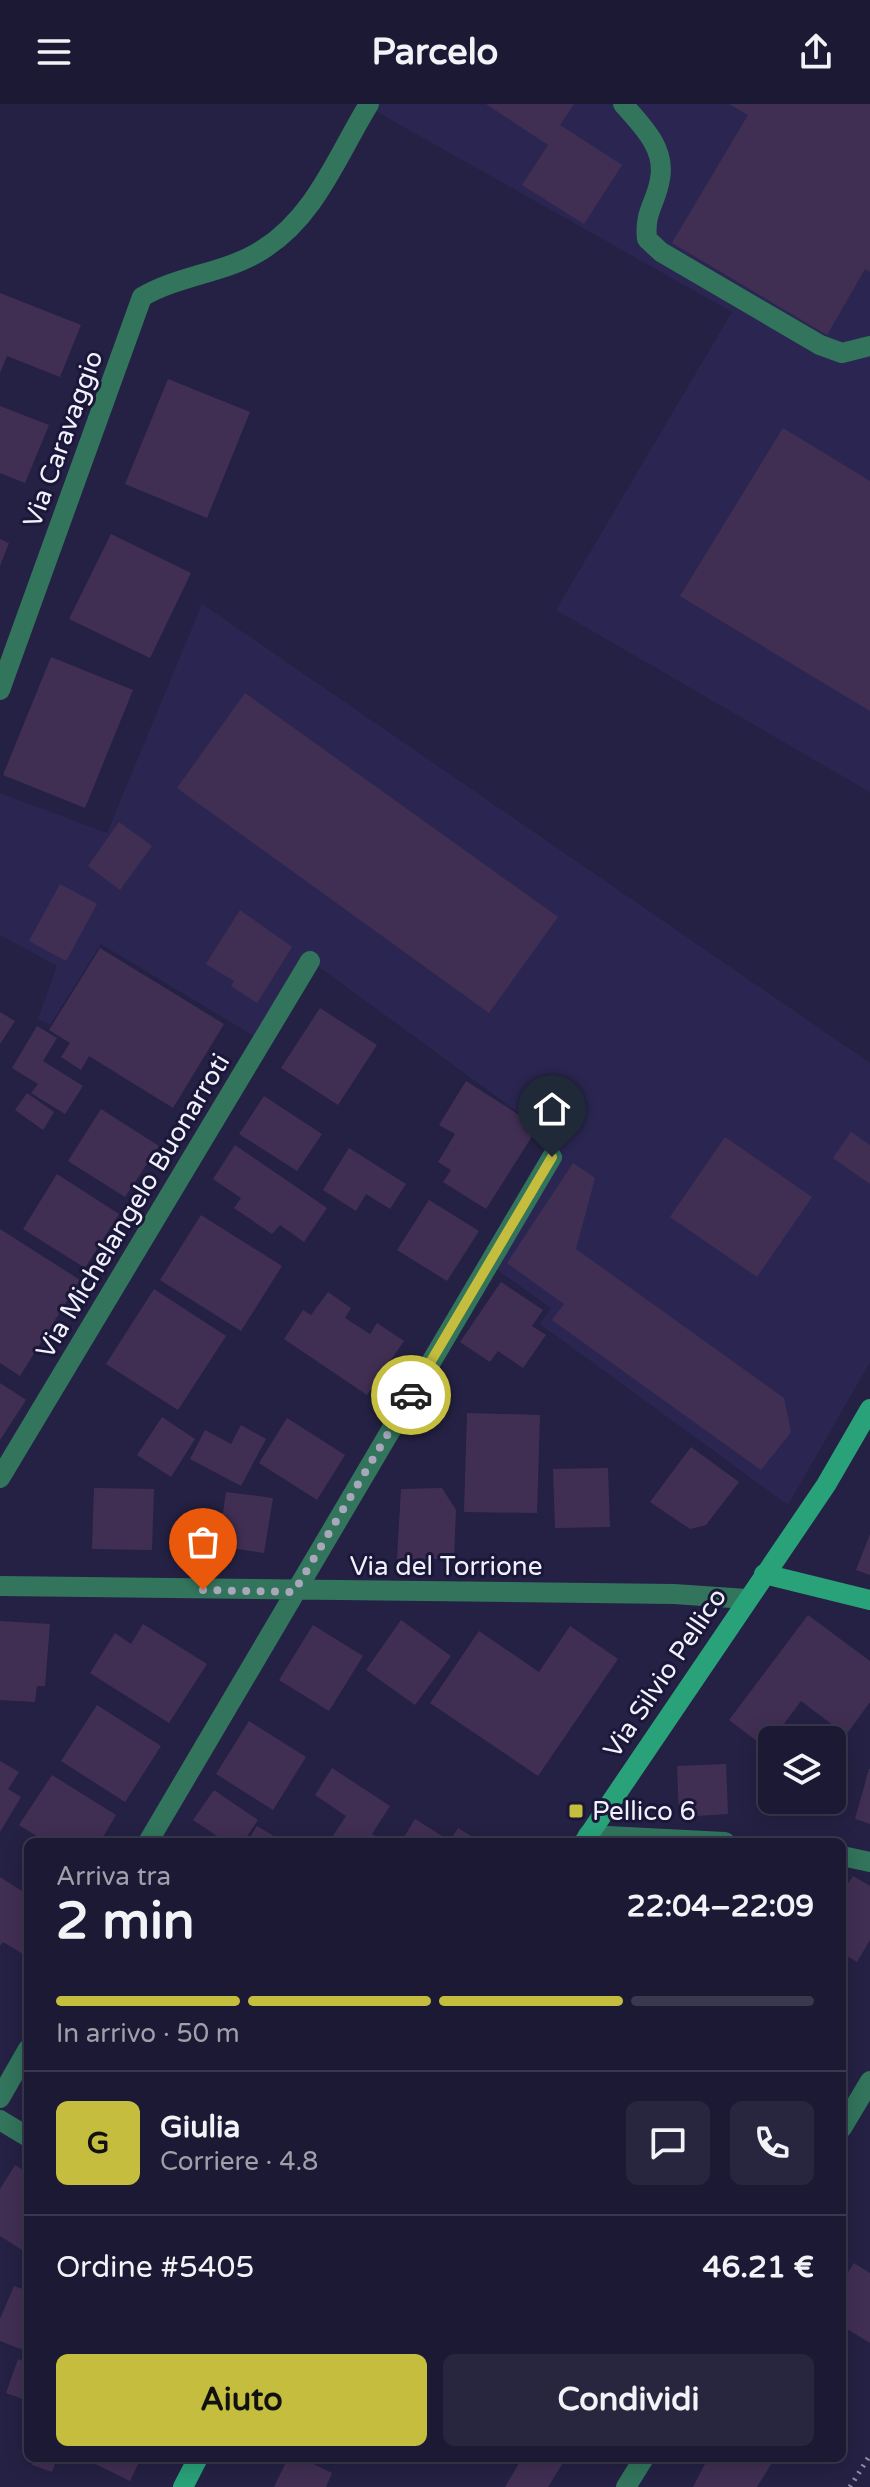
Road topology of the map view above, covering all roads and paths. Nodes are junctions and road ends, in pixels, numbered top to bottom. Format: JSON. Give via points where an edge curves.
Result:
{"nodes":[{"id":1,"x":369,"y":104,"type":"edge"},
{"id":2,"x":623,"y":104,"type":"edge"},
{"id":3,"x":870,"y":346,"type":"edge"},
{"id":4,"x":0,"y":690,"type":"edge"},
{"id":5,"x":310,"y":961,"type":"dead end"},
{"id":6,"x":552,"y":1157,"type":"dead end"},
{"id":7,"x":870,"y":1409,"type":"edge"},
{"id":8,"x":0,"y":1478,"type":"edge"},
{"id":9,"x":764,"y":1574,"type":"junction"},
{"id":10,"x":0,"y":1586,"type":"edge"},
{"id":11,"x":294,"y":1592,"type":"junction"},
{"id":12,"x":747,"y":1599,"type":"junction"},
{"id":13,"x":870,"y":1600,"type":"edge"},
{"id":14,"x":150,"y":1838,"type":"edge"},
{"id":15,"x":586,"y":1838,"type":"edge"},
{"id":16,"x":846,"y":1857,"type":"edge"},
{"id":17,"x":870,"y":1862,"type":"edge"},
{"id":18,"x":24,"y":2056,"type":"edge"},
{"id":19,"x":870,"y":2081,"type":"edge"},
{"id":20,"x":0,"y":2098,"type":"edge"},
{"id":21,"x":0,"y":2120,"type":"edge"},
{"id":22,"x":846,"y":2121,"type":"edge"},
{"id":23,"x":24,"y":2135,"type":"edge"},
{"id":24,"x":870,"y":2455,"type":"edge"},
{"id":25,"x":196,"y":2462,"type":"edge"},
{"id":26,"x":642,"y":2462,"type":"edge"},
{"id":27,"x":183,"y":2487,"type":"edge"},
{"id":28,"x":626,"y":2487,"type":"edge"},
{"id":29,"x":850,"y":2487,"type":"edge"}],
"edges":[{"from":1,"to":4,"type":"street","name":"Via Caravaggio","via":[[302,216],[261,251],[142,297]]},
{"from":2,"to":3,"type":"street","via":[[655,140],[661,178],[645,219],[647,239],[820,345],[842,353]]},
{"from":5,"to":8,"type":"street","name":"Via Michelangelo Buonarroti"},
{"from":6,"to":11,"type":"street"},
{"from":7,"to":9,"type":"main road","name":"Via Silvio Pellico","via":[[826,1485]]},
{"from":9,"to":12,"type":"main road","name":"Via Silvio Pellico"},
{"from":9,"to":13,"type":"main road"},
{"from":10,"to":11,"type":"street","name":"Via del Torrione"},
{"from":11,"to":12,"type":"street","name":"Via del Torrione"},
{"from":11,"to":14,"type":"street"},
{"from":12,"to":15,"type":"main road","name":"Via Silvio Pellico"},
{"from":16,"to":17,"type":"street"},
{"from":18,"to":20,"type":"street"},
{"from":19,"to":22,"type":"street"},
{"from":21,"to":23,"type":"street"},
{"from":24,"to":29,"type":"path"},
{"from":25,"to":27,"type":"main road"},
{"from":26,"to":28,"type":"street"}]}
